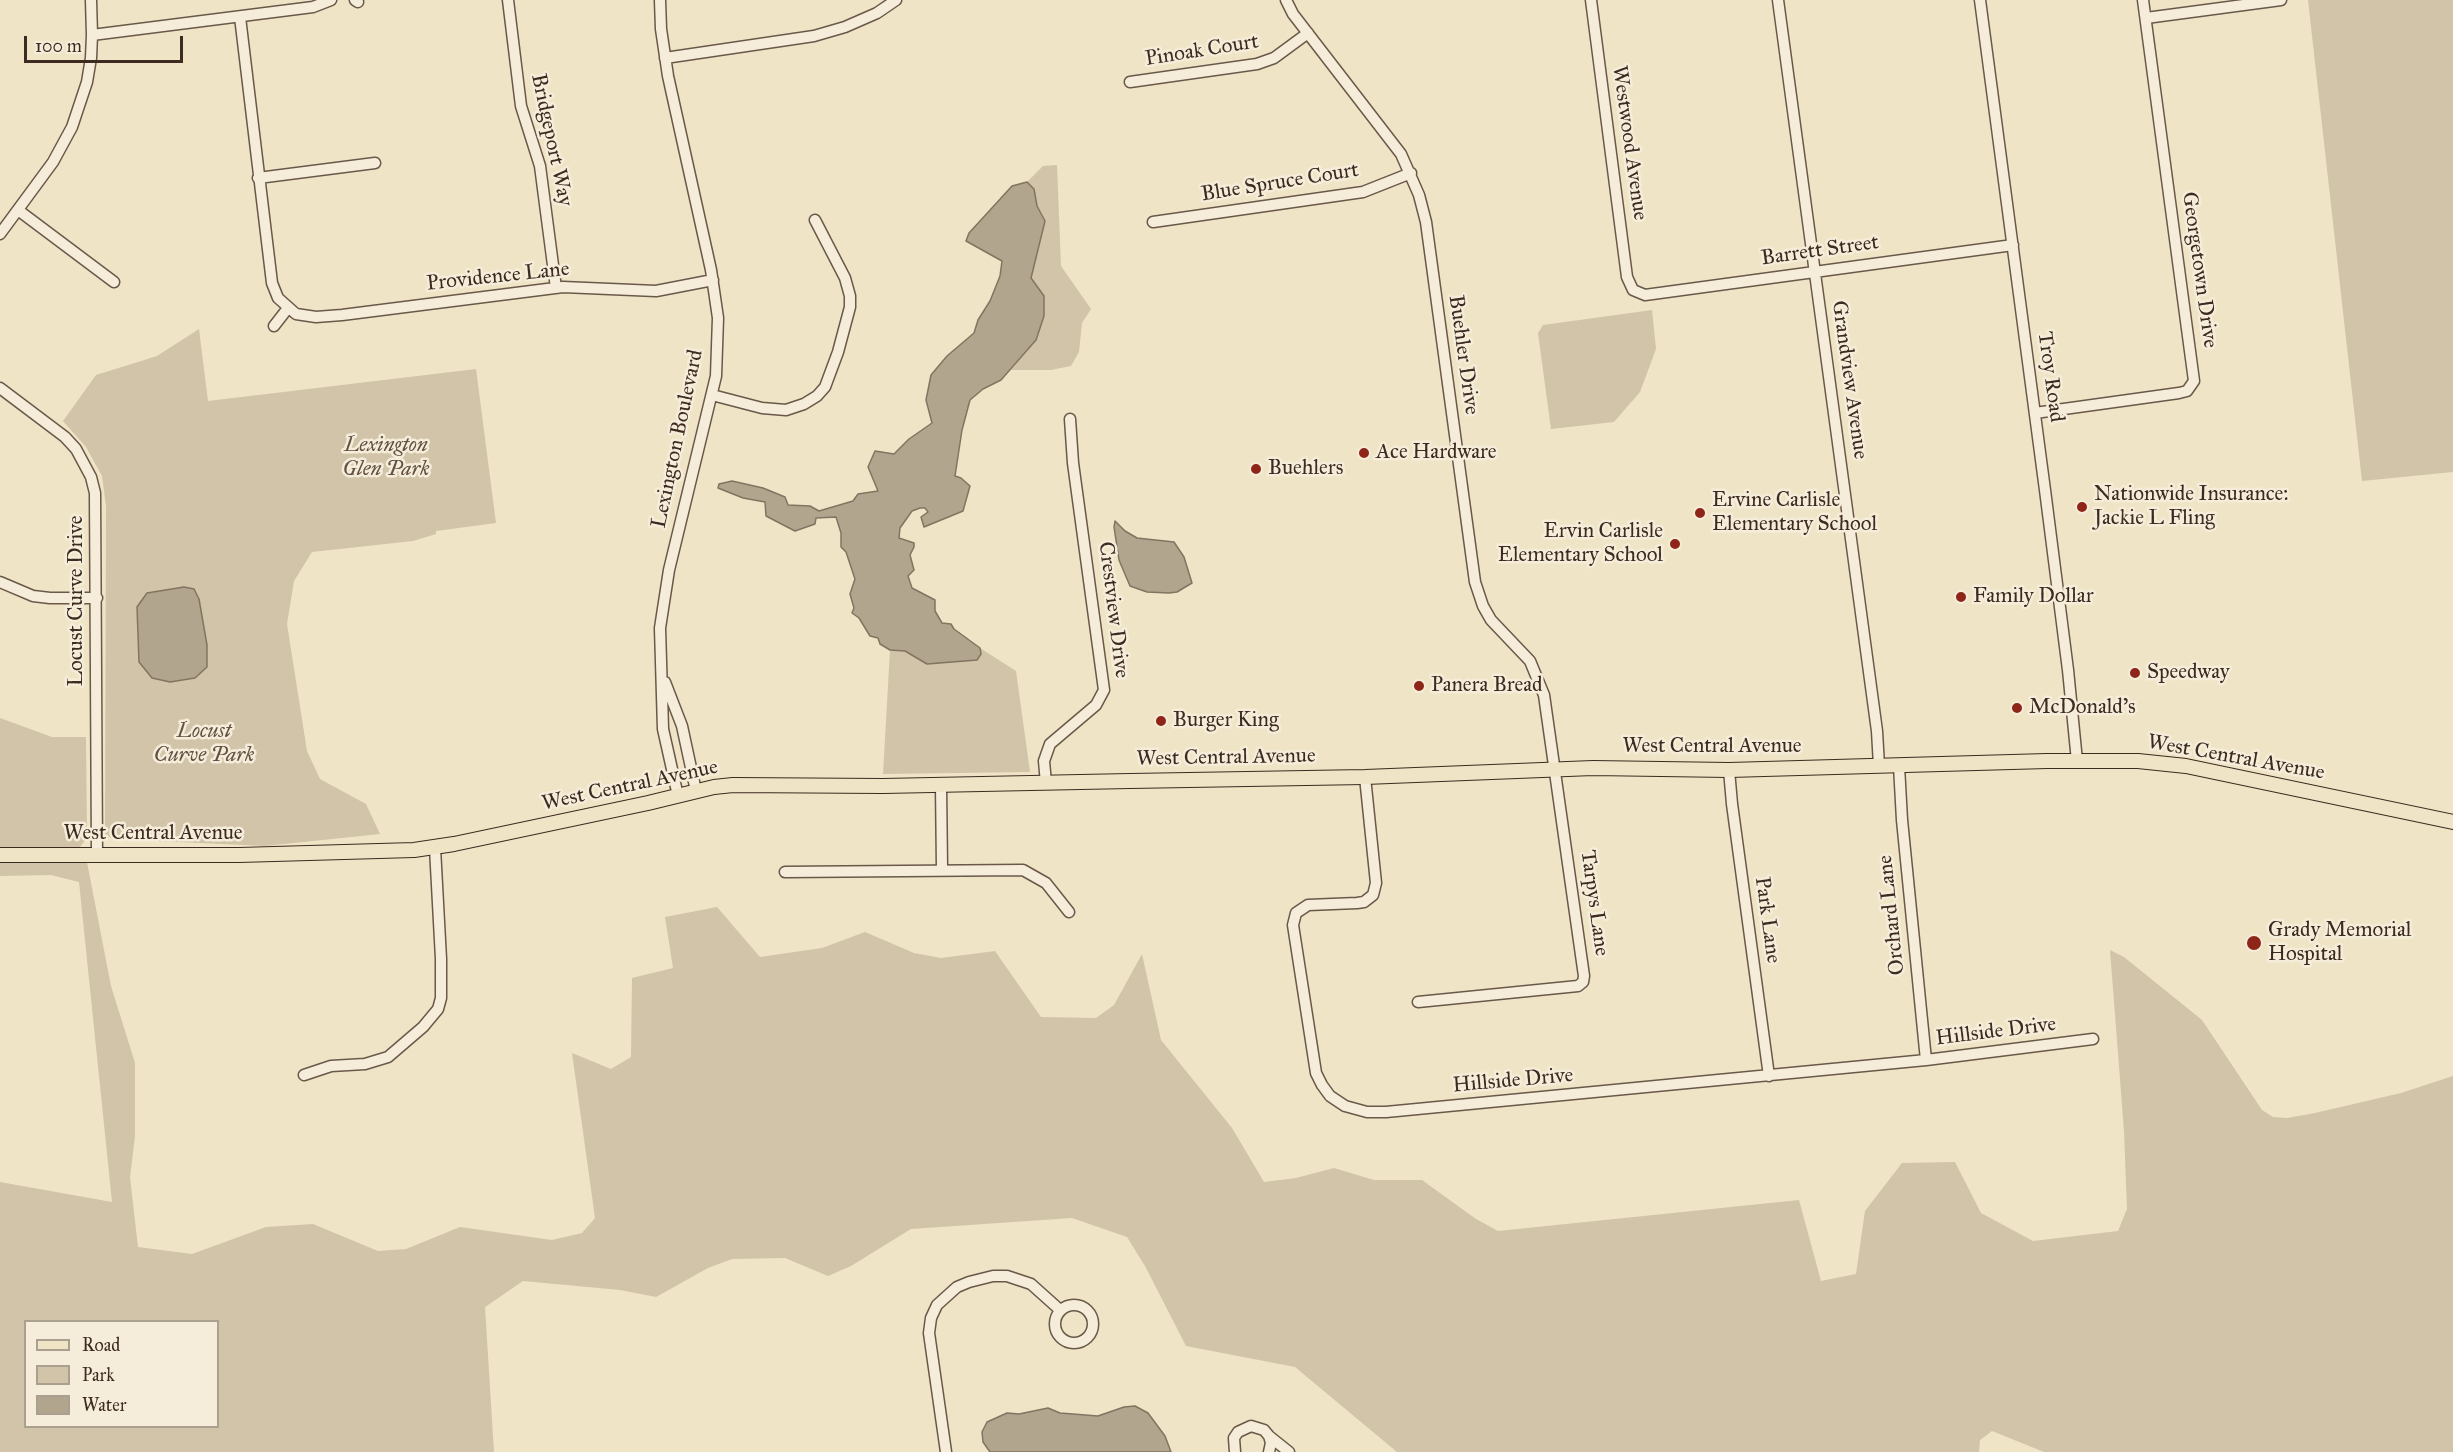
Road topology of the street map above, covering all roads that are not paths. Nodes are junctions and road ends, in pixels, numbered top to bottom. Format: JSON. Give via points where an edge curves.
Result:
{"nodes":[{"id":1,"x":91,"y":0,"type":"edge"},
{"id":2,"x":331,"y":0,"type":"edge"},
{"id":3,"x":508,"y":0,"type":"edge"},
{"id":4,"x":660,"y":0,"type":"edge"},
{"id":5,"x":896,"y":0,"type":"edge"},
{"id":6,"x":1286,"y":0,"type":"edge"},
{"id":7,"x":1591,"y":0,"type":"edge"},
{"id":8,"x":1778,"y":0,"type":"edge"},
{"id":9,"x":1980,"y":0,"type":"edge"},
{"id":10,"x":2143,"y":0,"type":"edge"},
{"id":11,"x":2281,"y":0,"type":"edge"},
{"id":12,"x":240,"y":17,"type":"junction"},
{"id":13,"x":2146,"y":18,"type":"junction"},
{"id":14,"x":1308,"y":33,"type":"junction"},
{"id":15,"x":92,"y":34,"type":"junction"},
{"id":16,"x":665,"y":58,"type":"junction"},
{"id":17,"x":1130,"y":82,"type":"dead end"},
{"id":18,"x":375,"y":163,"type":"dead end"},
{"id":19,"x":1411,"y":173,"type":"junction"},
{"id":20,"x":258,"y":178,"type":"junction"},
{"id":21,"x":18,"y":210,"type":"junction"},
{"id":22,"x":815,"y":220,"type":"dead end"},
{"id":23,"x":1152,"y":222,"type":"dead end"},
{"id":24,"x":0,"y":234,"type":"edge"},
{"id":25,"x":2013,"y":245,"type":"junction"},
{"id":26,"x":1814,"y":271,"type":"junction"},
{"id":27,"x":713,"y":280,"type":"junction"},
{"id":28,"x":114,"y":282,"type":"dead end"},
{"id":29,"x":556,"y":288,"type":"junction"},
{"id":30,"x":1633,"y":290,"type":"joint"},
{"id":31,"x":288,"y":308,"type":"junction"},
{"id":32,"x":274,"y":326,"type":"dead end"},
{"id":33,"x":0,"y":388,"type":"edge"},
{"id":34,"x":712,"y":395,"type":"junction"},
{"id":35,"x":2035,"y":413,"type":"junction"},
{"id":36,"x":1070,"y":419,"type":"dead end"},
{"id":37,"x":0,"y":582,"type":"edge"},
{"id":38,"x":97,"y":598,"type":"junction"},
{"id":39,"x":662,"y":675,"type":"junction"},
{"id":40,"x":2077,"y":761,"type":"junction"},
{"id":41,"x":1879,"y":766,"type":"junction"},
{"id":42,"x":1899,"y":766,"type":"junction"},
{"id":43,"x":1556,"y":770,"type":"junction"},
{"id":44,"x":1729,"y":770,"type":"junction"},
{"id":45,"x":1365,"y":777,"type":"junction"},
{"id":46,"x":1046,"y":783,"type":"junction"},
{"id":47,"x":941,"y":785,"type":"junction"},
{"id":48,"x":696,"y":791,"type":"junction"},
{"id":49,"x":678,"y":796,"type":"junction"},
{"id":50,"x":2453,"y":822,"type":"edge"},
{"id":51,"x":435,"y":848,"type":"junction"},
{"id":52,"x":0,"y":855,"type":"edge"},
{"id":53,"x":98,"y":856,"type":"junction"},
{"id":54,"x":942,"y":869,"type":"junction"},
{"id":55,"x":785,"y":872,"type":"dead end"},
{"id":56,"x":1069,"y":912,"type":"dead end"},
{"id":57,"x":1418,"y":1002,"type":"dead end"},
{"id":58,"x":2093,"y":1039,"type":"dead end"},
{"id":59,"x":1926,"y":1060,"type":"junction"},
{"id":60,"x":304,"y":1075,"type":"dead end"},
{"id":61,"x":1769,"y":1076,"type":"junction"},
{"id":62,"x":1060,"y":1310,"type":"dead end"},
{"id":63,"x":1269,"y":1436,"type":"junction"},
{"id":64,"x":946,"y":1452,"type":"edge"},
{"id":65,"x":1235,"y":1452,"type":"edge"},
{"id":66,"x":1269,"y":1452,"type":"edge"},
{"id":67,"x":1289,"y":1452,"type":"edge"}],
"edges":[{"from":1,"to":15,"type":"street"},
{"from":2,"to":12,"type":"street","via":[[313,7]]},
{"from":3,"to":29,"type":"street","name":"Bridgeport Way","via":[[521,106],[542,177]]},
{"from":4,"to":16,"type":"street","name":"Lexington Boulevard"},
{"from":5,"to":16,"type":"street","via":[[877,13],[814,36]]},
{"from":6,"to":14,"type":"street","name":"Buehler Drive"},
{"from":7,"to":30,"type":"street","name":"Westwood Avenue","via":[[1627,278]]},
{"from":8,"to":26,"type":"street","name":"Grandview Avenue"},
{"from":9,"to":25,"type":"street","name":"Troy Road"},
{"from":10,"to":13,"type":"street","name":"Georgetown Drive"},
{"from":11,"to":13,"type":"street"},
{"from":12,"to":15,"type":"street"},
{"from":12,"to":20,"type":"street"},
{"from":13,"to":35,"type":"street","name":"Georgetown Drive","via":[[2194,381],[2187,391],[2180,393]]},
{"from":14,"to":17,"type":"street","name":"Pinoak Court","via":[[1274,58],[1257,64]]},
{"from":14,"to":19,"type":"street","name":"Buehler Drive","via":[[1387,135]]},
{"from":15,"to":21,"type":"street","via":[[87,82],[72,127],[53,162]]},
{"from":16,"to":27,"type":"street","name":"Lexington Boulevard"},
{"from":18,"to":20,"type":"street"},
{"from":19,"to":23,"type":"street","name":"Blue Spruce Court","via":[[1363,192]]},
{"from":19,"to":43,"type":"street","name":"Buehler Drive","via":[[1426,222],[1475,582],[1491,620],[1527,657],[1541,683]]},
{"from":20,"to":31,"type":"street","via":[[272,283],[278,298]]},
{"from":21,"to":24,"type":"street"},
{"from":21,"to":28,"type":"street"},
{"from":22,"to":34,"type":"street","via":[[850,296],[838,352],[825,387],[804,404],[786,410]]},
{"from":25,"to":26,"type":"street","name":"Barrett Street"},
{"from":25,"to":35,"type":"street","name":"Troy Road"},
{"from":26,"to":30,"type":"street","name":"Barrett Street","via":[[1645,295]]},
{"from":26,"to":41,"type":"street","name":"Grandview Avenue"},
{"from":27,"to":29,"type":"street","name":"Providence Lane","via":[[639,292]]},
{"from":27,"to":34,"type":"street","name":"Lexington Boulevard","via":[[719,345]]},
{"from":29,"to":31,"type":"street","name":"Providence Lane","via":[[316,317],[303,316]]},
{"from":31,"to":32,"type":"street"},
{"from":33,"to":38,"type":"street","name":"Locust Curve Drive","via":[[65,437],[85,462],[96,508]]},
{"from":34,"to":39,"type":"street","name":"Lexington Boulevard","via":[[662,605]]},
{"from":35,"to":40,"type":"street","name":"Troy Road"},
{"from":36,"to":46,"type":"street","name":"Crestview Drive","via":[[1104,690],[1096,705],[1050,744],[1044,761]]},
{"from":37,"to":38,"type":"street","via":[[33,596]]},
{"from":38,"to":53,"type":"street","name":"Locust Curve Drive"},
{"from":39,"to":48,"type":"street","name":"Lexington Boulevard","via":[[682,726]]},
{"from":39,"to":49,"type":"street","name":"Lexington Boulevard","via":[[663,729]]},
{"from":40,"to":42,"type":"main road","name":"West Central Avenue"},
{"from":40,"to":50,"type":"main road","name":"West Central Avenue","via":[[2186,766]]},
{"from":41,"to":42,"type":"main road","name":"West Central Avenue"},
{"from":41,"to":44,"type":"main road","name":"West Central Avenue"},
{"from":42,"to":59,"type":"street","name":"Orchard Lane"},
{"from":43,"to":44,"type":"main road","name":"West Central Avenue"},
{"from":43,"to":45,"type":"main road","name":"West Central Avenue"},
{"from":43,"to":57,"type":"street","name":"Tarpys Lane","via":[[1583,982],[1578,986]]},
{"from":44,"to":61,"type":"street","name":"Park Lane"},
{"from":45,"to":46,"type":"main road","name":"West Central Avenue"},
{"from":45,"to":61,"type":"street","name":"Hillside Drive","via":[[1376,883],[1373,895],[1364,902],[1308,905],[1296,913],[1293,924],[1316,1073],[1338,1102],[1367,1112],[1386,1112]]},
{"from":46,"to":47,"type":"main road","name":"West Central Avenue"},
{"from":47,"to":48,"type":"main road","name":"West Central Avenue","via":[[744,785]]},
{"from":47,"to":54,"type":"street"},
{"from":48,"to":49,"type":"main road","name":"West Central Avenue"},
{"from":49,"to":51,"type":"main road","name":"West Central Avenue"},
{"from":51,"to":53,"type":"main road","name":"West Central Avenue"},
{"from":51,"to":60,"type":"street","via":[[441,959],[438,1009],[412,1038],[387,1057],[365,1064],[331,1066]]},
{"from":52,"to":53,"type":"main road","name":"West Central Avenue"},
{"from":54,"to":55,"type":"street"},
{"from":54,"to":56,"type":"street","via":[[1023,870],[1046,883]]},
{"from":58,"to":59,"type":"street","name":"Hillside Drive"},
{"from":59,"to":61,"type":"street","name":"Hillside Drive"},
{"from":62,"to":64,"type":"street","via":[[1031,1284],[1007,1275],[981,1278],[957,1287],[937,1305],[929,1333]]},
{"from":63,"to":65,"type":"street","via":[[1258,1426],[1244,1428],[1234,1438]]},
{"from":63,"to":66,"type":"street"},
{"from":63,"to":67,"type":"street"}]}
